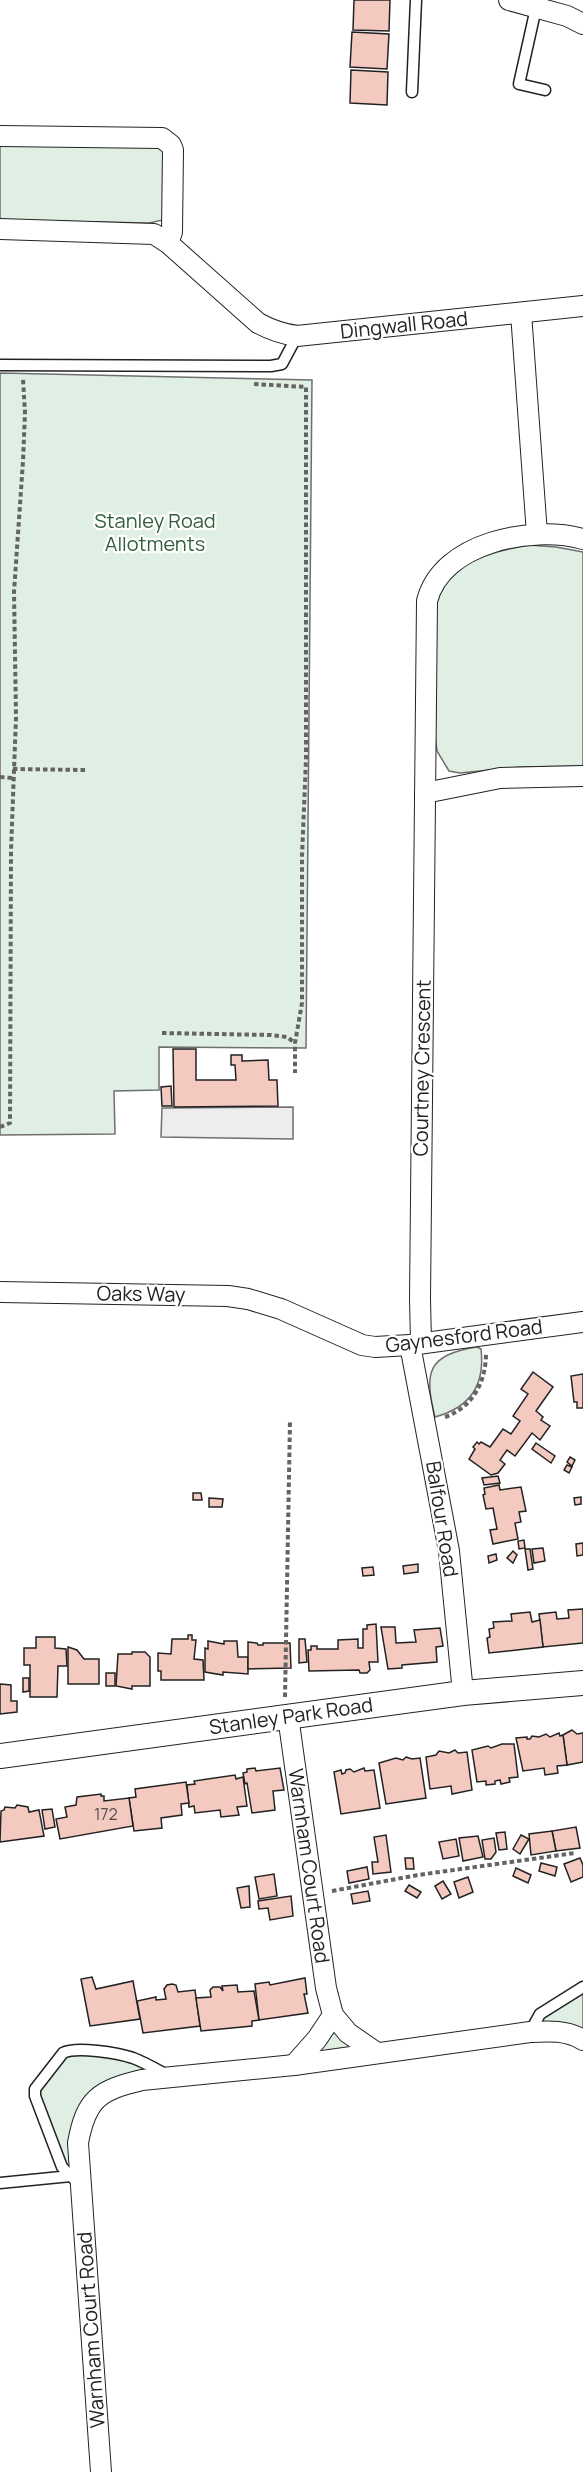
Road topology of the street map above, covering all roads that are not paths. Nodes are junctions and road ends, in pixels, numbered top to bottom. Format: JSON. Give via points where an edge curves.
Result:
{"nodes":[{"id":1,"x":416,"y":0,"type":"edge"},
{"id":2,"x":509,"y":0,"type":"edge"},
{"id":3,"x":536,"y":8,"type":"junction"},
{"id":4,"x":578,"y":19,"type":"edge"},
{"id":5,"x":545,"y":90,"type":"dead end"},
{"id":6,"x":412,"y":92,"type":"dead end"},
{"id":7,"x":0,"y":136,"type":"edge"},
{"id":8,"x":0,"y":229,"type":"edge"},
{"id":9,"x":168,"y":243,"type":"junction"},
{"id":10,"x":583,"y":306,"type":"edge"},
{"id":11,"x":521,"y":313,"type":"junction"},
{"id":12,"x":292,"y":335,"type":"junction"},
{"id":13,"x":0,"y":365,"type":"edge"},
{"id":14,"x":537,"y":534,"type":"junction"},
{"id":15,"x":583,"y":539,"type":"edge"},
{"id":16,"x":583,"y":776,"type":"edge"},
{"id":17,"x":425,"y":792,"type":"junction"},
{"id":18,"x":0,"y":1292,"type":"edge"},
{"id":19,"x":281,"y":1309,"type":"joint"},
{"id":20,"x":583,"y":1322,"type":"edge"},
{"id":21,"x":416,"y":1344,"type":"junction"},
{"id":22,"x":583,"y":1683,"type":"edge"},
{"id":23,"x":463,"y":1693,"type":"junction"},
{"id":24,"x":288,"y":1716,"type":"junction"},
{"id":25,"x":0,"y":1756,"type":"edge"},
{"id":26,"x":583,"y":1987,"type":"edge"},
{"id":27,"x":333,"y":2015,"type":"junction"},
{"id":28,"x":530,"y":2032,"type":"junction"},
{"id":29,"x":583,"y":2040,"type":"edge"},
{"id":30,"x":377,"y":2053,"type":"junction"},
{"id":31,"x":294,"y":2065,"type":"junction"},
{"id":32,"x":170,"y":2076,"type":"junction"},
{"id":33,"x":77,"y":2182,"type":"junction"},
{"id":34,"x":0,"y":2183,"type":"edge"},
{"id":35,"x":100,"y":2472,"type":"edge"}],
"edges":[{"from":1,"to":6,"type":"lane"},
{"from":2,"to":3,"type":"street"},
{"from":3,"to":4,"type":"street"},
{"from":3,"to":5,"type":"lane","via":[[519,84]]},
{"from":7,"to":9,"type":"street","via":[[162,138],[173,150],[172,232]]},
{"from":8,"to":9,"type":"street","via":[[145,232]]},
{"from":9,"to":12,"type":"street","via":[[258,323]]},
{"from":10,"to":11,"type":"street","name":"Dingwall Road"},
{"from":11,"to":12,"type":"street","name":"Dingwall Road"},
{"from":11,"to":14,"type":"street"},
{"from":12,"to":13,"type":"lane","via":[[282,364],[271,366]]},
{"from":14,"to":15,"type":"street","name":"Courtney Crescent"},
{"from":14,"to":17,"type":"street","name":"Courtney Crescent","via":[[506,539],[461,556],[431,585],[426,614]]},
{"from":16,"to":17,"type":"street","via":[[500,778]]},
{"from":17,"to":21,"type":"street","name":"Courtney Crescent","via":[[420,1299]]},
{"from":18,"to":19,"type":"street","name":"Oaks Way","via":[[228,1296]]},
{"from":19,"to":21,"type":"street","name":"Gaynesford Road","via":[[362,1345],[389,1348]]},
{"from":20,"to":21,"type":"street","name":"Gaynesford Road"},
{"from":21,"to":23,"type":"street","name":"Balfour Road","via":[[425,1422],[448,1551]]},
{"from":22,"to":23,"type":"street","name":"Stanley Park Road"},
{"from":23,"to":24,"type":"street","name":"Stanley Park Road"},
{"from":24,"to":25,"type":"street","name":"Stanley Park Road"},
{"from":24,"to":27,"type":"street","name":"Warnham Court Road"},
{"from":26,"to":28,"type":"lane","via":[[540,2014]]},
{"from":27,"to":30,"type":"street","name":"Warnham Court Road","via":[[348,2033]]},
{"from":27,"to":31,"type":"street"},
{"from":28,"to":29,"type":"street","name":"Warnham Court Road","via":[[574,2034]]},
{"from":28,"to":30,"type":"street","name":"Warnham Court Road"},
{"from":30,"to":31,"type":"street","name":"Warnham Court Road"},
{"from":31,"to":32,"type":"street","name":"Warnham Court Road"},
{"from":32,"to":33,"type":"street","name":"Warnham Court Road","via":[[118,2086],[92,2104],[82,2120]]},
{"from":32,"to":33,"type":"lane","name":"Warnham Court Road","via":[[133,2058],[79,2049],[63,2053],[35,2089],[35,2096],[62,2167]]},
{"from":33,"to":34,"type":"lane"},
{"from":33,"to":35,"type":"street","name":"Warnham Court Road"}]}
